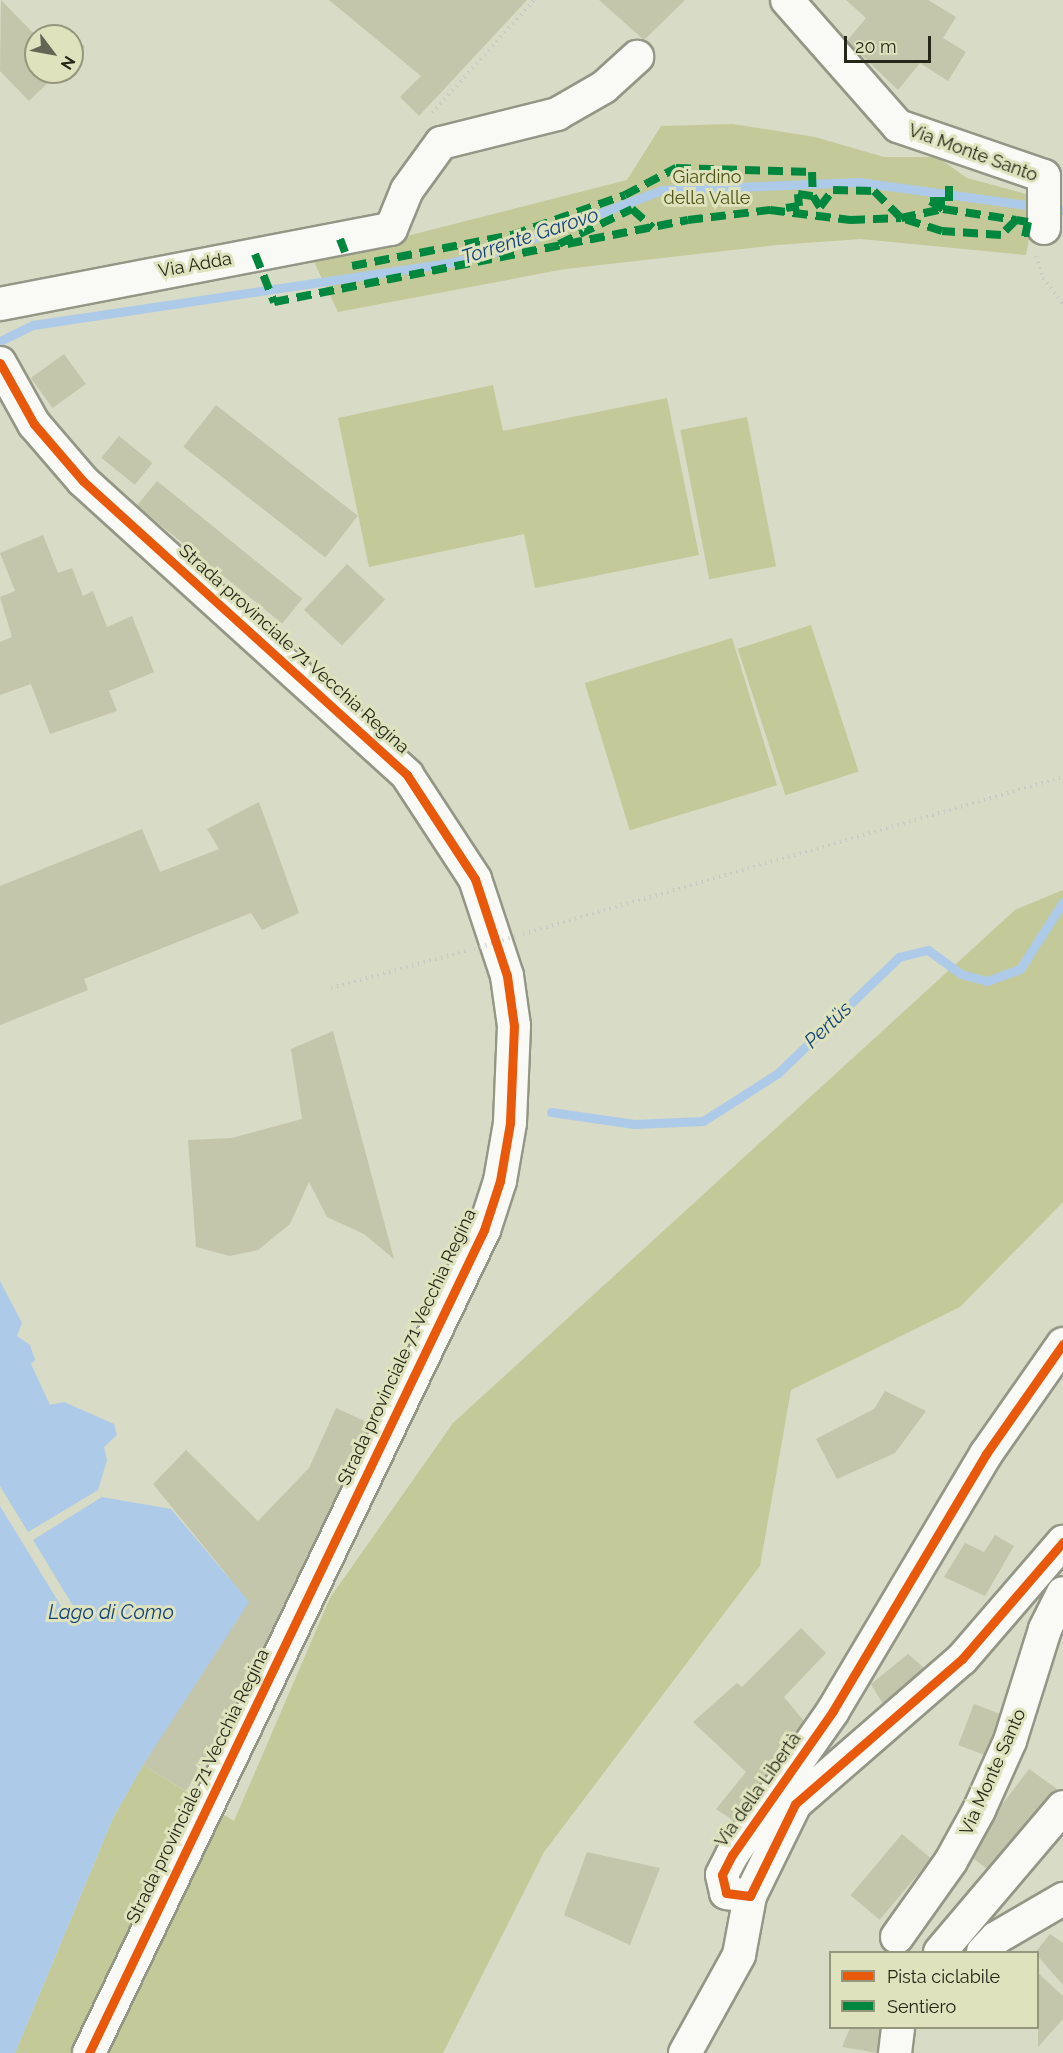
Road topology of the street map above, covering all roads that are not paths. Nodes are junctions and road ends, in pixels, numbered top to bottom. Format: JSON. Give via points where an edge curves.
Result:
{"nodes":[{"id":1,"x":787,"y":0,"type":"edge"},
{"id":2,"x":636,"y":57,"type":"dead end"},
{"id":3,"x":1044,"y":228,"type":"road end"},
{"id":4,"x":0,"y":304,"type":"edge"},
{"id":5,"x":0,"y":363,"type":"edge"},
{"id":6,"x":1063,"y":1344,"type":"edge"},
{"id":7,"x":1063,"y":1542,"type":"edge"},
{"id":8,"x":1063,"y":1593,"type":"edge"},
{"id":9,"x":1063,"y":1807,"type":"edge"},
{"id":10,"x":750,"y":1896,"type":"junction"},
{"id":11,"x":1063,"y":1899,"type":"edge"},
{"id":12,"x":897,"y":1937,"type":"dead end"},
{"id":13,"x":942,"y":1951,"type":"edge"},
{"id":14,"x":985,"y":1951,"type":"edge"},
{"id":15,"x":898,"y":2029,"type":"edge"},
{"id":16,"x":89,"y":2053,"type":"edge"},
{"id":17,"x":685,"y":2053,"type":"edge"},
{"id":18,"x":895,"y":2053,"type":"edge"}],
"edges":[{"from":1,"to":3,"type":"street","name":"Via Monte Santo","via":[[898,126],[1044,176]]},
{"from":2,"to":4,"type":"street","name":"Via Adda","via":[[604,87],[557,114],[441,143],[407,190],[391,229]]},
{"from":5,"to":16,"type":"street","name":"Strada provinciale 71 Vecchia Regina","via":[[34,424],[83,481],[407,776],[475,879],[507,976],[514,1026],[510,1124],[500,1180],[484,1230]]},
{"from":6,"to":10,"type":"street","name":"Via della Libertà","via":[[986,1454],[833,1711],[732,1855],[722,1875],[726,1893]]},
{"from":7,"to":10,"type":"street","name":"Via della Libertà","via":[[962,1659],[795,1804]]},
{"from":8,"to":12,"type":"street","name":"Via Monte Santo","via":[[1045,1629],[1010,1741],[979,1810],[951,1861]]},
{"from":9,"to":13,"type":"street"},
{"from":10,"to":17,"type":"street","via":[[739,1955]]},
{"from":11,"to":14,"type":"street","via":[[996,1938]]},
{"from":15,"to":18,"type":"street"}]}
